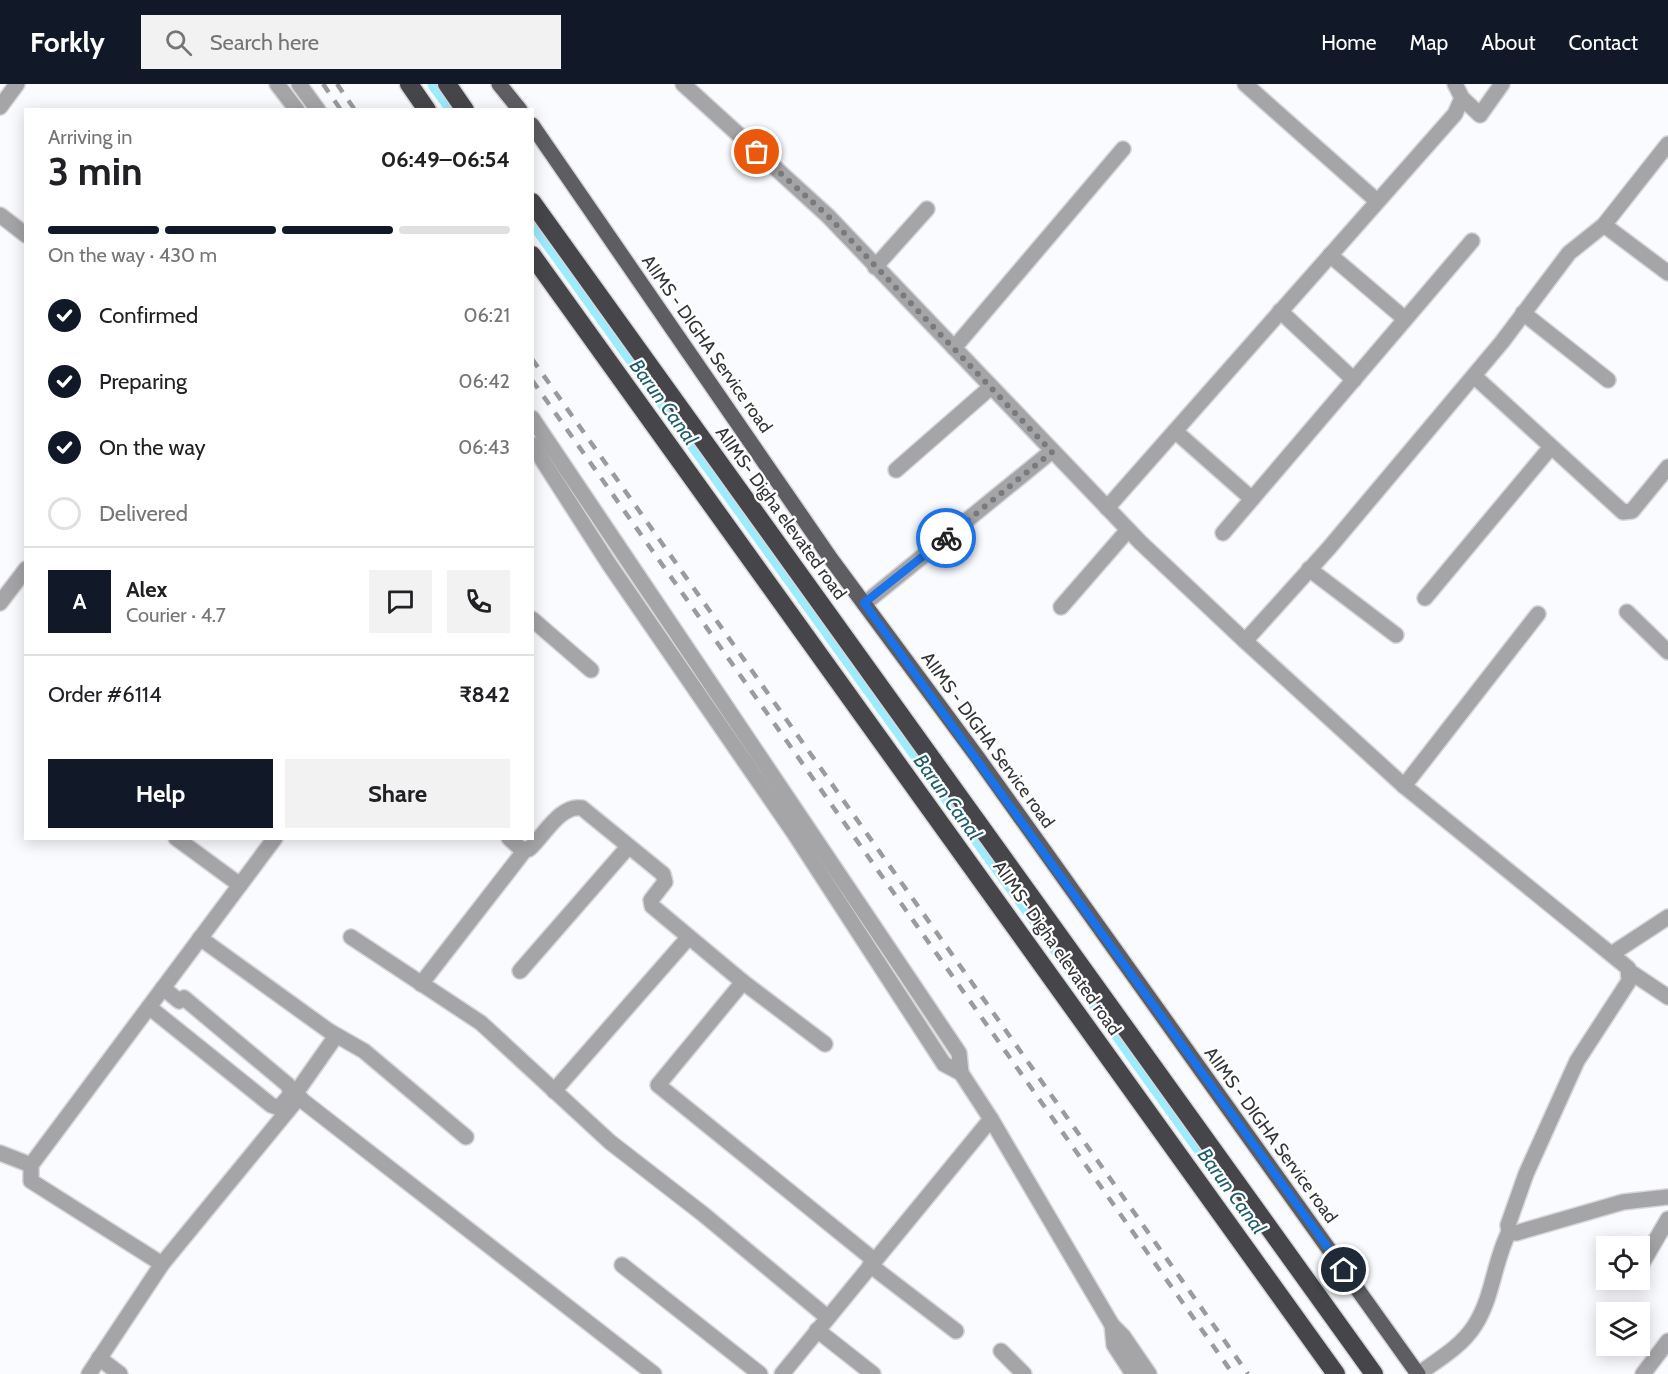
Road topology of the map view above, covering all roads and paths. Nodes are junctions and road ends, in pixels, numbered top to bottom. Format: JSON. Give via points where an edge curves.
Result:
{"nodes":[{"id":1,"x":17,"y":84,"type":"edge"},
{"id":2,"x":277,"y":84,"type":"edge"},
{"id":3,"x":299,"y":84,"type":"edge"},
{"id":4,"x":409,"y":84,"type":"edge"},
{"id":5,"x":447,"y":84,"type":"edge"},
{"id":6,"x":499,"y":84,"type":"edge"},
{"id":7,"x":1245,"y":84,"type":"edge"},
{"id":8,"x":1455,"y":84,"type":"edge"},
{"id":9,"x":1502,"y":84,"type":"edge"},
{"id":10,"x":686,"y":85,"type":"edge"},
{"id":11,"x":1462,"y":98,"type":"junction"},
{"id":12,"x":0,"y":107,"type":"edge"},
{"id":13,"x":295,"y":108,"type":"edge"},
{"id":14,"x":317,"y":108,"type":"edge"},
{"id":15,"x":426,"y":108,"type":"edge"},
{"id":16,"x":464,"y":108,"type":"edge"},
{"id":17,"x":518,"y":108,"type":"edge"},
{"id":18,"x":534,"y":128,"type":"edge"},
{"id":19,"x":1668,"y":144,"type":"edge"},
{"id":20,"x":1123,"y":149,"type":"dead end"},
{"id":21,"x":1377,"y":201,"type":"junction"},
{"id":22,"x":534,"y":205,"type":"edge"},
{"id":23,"x":927,"y":209,"type":"dead end"},
{"id":24,"x":0,"y":215,"type":"edge"},
{"id":25,"x":1604,"y":225,"type":"junction"},
{"id":26,"x":24,"y":233,"type":"edge"},
{"id":27,"x":1472,"y":241,"type":"dead end"},
{"id":28,"x":1330,"y":255,"type":"junction"},
{"id":29,"x":534,"y":258,"type":"edge"},
{"id":30,"x":875,"y":267,"type":"junction"},
{"id":31,"x":1668,"y":273,"type":"edge"},
{"id":32,"x":1280,"y":311,"type":"junction"},
{"id":33,"x":1523,"y":313,"type":"junction"},
{"id":34,"x":1405,"y":319,"type":"junction"},
{"id":35,"x":954,"y":348,"type":"junction"},
{"id":36,"x":1474,"y":376,"type":"junction"},
{"id":37,"x":1354,"y":380,"type":"junction"},
{"id":38,"x":1608,"y":380,"type":"dead end"},
{"id":39,"x":991,"y":387,"type":"junction"},
{"id":40,"x":534,"y":421,"type":"edge"},
{"id":41,"x":1175,"y":431,"type":"junction"},
{"id":42,"x":534,"y":447,"type":"edge"},
{"id":43,"x":1551,"y":447,"type":"junction"},
{"id":44,"x":1052,"y":452,"type":"junction"},
{"id":45,"x":1668,"y":467,"type":"edge"},
{"id":46,"x":896,"y":470,"type":"dead end"},
{"id":47,"x":1252,"y":499,"type":"junction"},
{"id":48,"x":1107,"y":508,"type":"junction"},
{"id":49,"x":1128,"y":530,"type":"junction"},
{"id":50,"x":1223,"y":533,"type":"dead end"},
{"id":51,"x":1309,"y":569,"type":"junction"},
{"id":52,"x":24,"y":572,"type":"edge"},
{"id":53,"x":1425,"y":598,"type":"dead end"},
{"id":54,"x":0,"y":603,"type":"edge"},
{"id":55,"x":864,"y":603,"type":"junction"},
{"id":56,"x":1060,"y":607,"type":"dead end"},
{"id":57,"x":1627,"y":612,"type":"dead end"},
{"id":58,"x":1538,"y":614,"type":"dead end"},
{"id":59,"x":534,"y":621,"type":"edge"},
{"id":60,"x":1396,"y":635,"type":"dead end"},
{"id":61,"x":1245,"y":641,"type":"junction"},
{"id":62,"x":1668,"y":652,"type":"edge"},
{"id":63,"x":591,"y":670,"type":"dead end"},
{"id":64,"x":1404,"y":786,"type":"junction"},
{"id":65,"x":179,"y":840,"type":"edge"},
{"id":66,"x":270,"y":840,"type":"edge"},
{"id":67,"x":512,"y":840,"type":"edge"},
{"id":68,"x":628,"y":847,"type":"junction"},
{"id":69,"x":525,"y":850,"type":"junction"},
{"id":70,"x":240,"y":885,"type":"junction"},
{"id":71,"x":1668,"y":917,"type":"edge"},
{"id":72,"x":351,"y":937,"type":"dead end"},
{"id":73,"x":200,"y":938,"type":"junction"},
{"id":74,"x":688,"y":938,"type":"junction"},
{"id":75,"x":1613,"y":953,"type":"junction"},
{"id":76,"x":520,"y":971,"type":"dead end"},
{"id":77,"x":1629,"y":971,"type":"junction"},
{"id":78,"x":743,"y":982,"type":"junction"},
{"id":79,"x":421,"y":984,"type":"junction"},
{"id":80,"x":163,"y":988,"type":"junction"},
{"id":81,"x":1668,"y":997,"type":"edge"},
{"id":82,"x":149,"y":1006,"type":"junction"},
{"id":83,"x":336,"y":1036,"type":"junction"},
{"id":84,"x":825,"y":1044,"type":"dead end"},
{"id":85,"x":960,"y":1073,"type":"junction"},
{"id":86,"x":554,"y":1091,"type":"junction"},
{"id":87,"x":299,"y":1097,"type":"junction"},
{"id":88,"x":991,"y":1119,"type":"junction"},
{"id":89,"x":466,"y":1137,"type":"dead end"},
{"id":90,"x":0,"y":1153,"type":"edge"},
{"id":91,"x":31,"y":1165,"type":"junction"},
{"id":92,"x":1668,"y":1197,"type":"edge"},
{"id":93,"x":1668,"y":1219,"type":"edge"},
{"id":94,"x":1509,"y":1232,"type":"junction"},
{"id":95,"x":1650,"y":1250,"type":"edge"},
{"id":96,"x":872,"y":1263,"type":"junction"},
{"id":97,"x":162,"y":1264,"type":"junction"},
{"id":98,"x":622,"y":1265,"type":"dead end"},
{"id":99,"x":827,"y":1317,"type":"junction"},
{"id":100,"x":1112,"y":1325,"type":"junction"},
{"id":101,"x":817,"y":1330,"type":"junction"},
{"id":102,"x":956,"y":1331,"type":"dead end"},
{"id":103,"x":1668,"y":1341,"type":"edge"},
{"id":104,"x":1001,"y":1351,"type":"dead end"},
{"id":105,"x":99,"y":1358,"type":"junction"},
{"id":106,"x":1662,"y":1362,"type":"edge"},
{"id":107,"x":89,"y":1374,"type":"edge"},
{"id":108,"x":120,"y":1374,"type":"edge"},
{"id":109,"x":654,"y":1374,"type":"edge"},
{"id":110,"x":760,"y":1374,"type":"edge"},
{"id":111,"x":782,"y":1374,"type":"edge"},
{"id":112,"x":873,"y":1374,"type":"edge"},
{"id":113,"x":1024,"y":1374,"type":"edge"},
{"id":114,"x":1133,"y":1374,"type":"edge"},
{"id":115,"x":1149,"y":1374,"type":"edge"},
{"id":116,"x":1336,"y":1374,"type":"edge"},
{"id":117,"x":1374,"y":1374,"type":"edge"},
{"id":118,"x":1418,"y":1374,"type":"edge"},
{"id":119,"x":1643,"y":1374,"type":"edge"}],
"edges":[{"from":1,"to":12,"type":"street"},
{"from":2,"to":13,"type":"street"},
{"from":3,"to":14,"type":"street"},
{"from":4,"to":15,"type":"highway"},
{"from":5,"to":16,"type":"highway"},
{"from":6,"to":17,"type":"main road"},
{"from":7,"to":21,"type":"street"},
{"from":8,"to":11,"type":"street"},
{"from":9,"to":11,"type":"street","via":[[1480,115]]},
{"from":10,"to":30,"type":"street","via":[[828,216]]},
{"from":11,"to":21,"type":"street","via":[[1455,114]]},
{"from":18,"to":55,"type":"main road","name":"AIIMS - DIGHA Service road"},
{"from":19,"to":25,"type":"street"},
{"from":20,"to":35,"type":"street"},
{"from":21,"to":28,"type":"street"},
{"from":22,"to":117,"type":"highway","name":"AIIMS- Digha elevated road"},
{"from":23,"to":30,"type":"street"},
{"from":24,"to":26,"type":"street"},
{"from":25,"to":31,"type":"street"},
{"from":25,"to":33,"type":"street","via":[[1569,253]]},
{"from":27,"to":34,"type":"street"},
{"from":28,"to":32,"type":"street"},
{"from":28,"to":34,"type":"street"},
{"from":29,"to":116,"type":"highway","name":"AIIMS- Digha elevated road"},
{"from":30,"to":35,"type":"street"},
{"from":32,"to":37,"type":"street"},
{"from":32,"to":41,"type":"street"},
{"from":33,"to":36,"type":"street"},
{"from":33,"to":38,"type":"street"},
{"from":34,"to":37,"type":"street"},
{"from":35,"to":39,"type":"street"},
{"from":36,"to":43,"type":"street"},
{"from":36,"to":51,"type":"street"},
{"from":37,"to":47,"type":"street"},
{"from":39,"to":44,"type":"street"},
{"from":39,"to":46,"type":"street"},
{"from":40,"to":85,"type":"street","via":[[959,1053]]},
{"from":41,"to":47,"type":"street"},
{"from":41,"to":48,"type":"street"},
{"from":42,"to":85,"type":"street","via":[[944,1064]]},
{"from":43,"to":45,"type":"street","via":[[1626,513],[1632,511]]},
{"from":43,"to":53,"type":"street"},
{"from":44,"to":48,"type":"street"},
{"from":44,"to":55,"type":"street"},
{"from":47,"to":50,"type":"street"},
{"from":48,"to":49,"type":"street"},
{"from":49,"to":56,"type":"street"},
{"from":49,"to":61,"type":"street"},
{"from":51,"to":60,"type":"street"},
{"from":51,"to":61,"type":"street"},
{"from":52,"to":54,"type":"street"},
{"from":55,"to":118,"type":"main road","name":"AIIMS - DIGHA Service road"},
{"from":57,"to":62,"type":"street"},
{"from":58,"to":64,"type":"street"},
{"from":59,"to":63,"type":"street"},
{"from":61,"to":64,"type":"street"},
{"from":64,"to":75,"type":"street"},
{"from":65,"to":70,"type":"street"},
{"from":66,"to":70,"type":"street"},
{"from":67,"to":69,"type":"street"},
{"from":68,"to":69,"type":"street","via":[[589,812],[575,807]]},
{"from":68,"to":74,"type":"street","via":[[666,877],[651,903]]},
{"from":68,"to":76,"type":"street"},
{"from":69,"to":79,"type":"street"},
{"from":70,"to":73,"type":"street"},
{"from":71,"to":75,"type":"street"},
{"from":72,"to":79,"type":"street"},
{"from":73,"to":80,"type":"street"},
{"from":73,"to":83,"type":"street"},
{"from":74,"to":78,"type":"street"},
{"from":74,"to":86,"type":"street"},
{"from":75,"to":77,"type":"street"},
{"from":77,"to":81,"type":"street"},
{"from":77,"to":94,"type":"street","via":[[1629,981],[1577,1061],[1526,1174]]},
{"from":78,"to":84,"type":"street"},
{"from":78,"to":96,"type":"street","via":[[658,1085]]},
{"from":79,"to":86,"type":"street","via":[[482,1023]]},
{"from":80,"to":82,"type":"street"},
{"from":80,"to":82,"type":"street","via":[[179,1001],[184,998],[288,1085],[291,1094],[279,1108],[271,1106]]},
{"from":82,"to":91,"type":"street"},
{"from":83,"to":87,"type":"street","via":[[300,1086]]},
{"from":83,"to":89,"type":"street","via":[[364,1051]]},
{"from":85,"to":88,"type":"street"},
{"from":86,"to":99,"type":"street","via":[[610,1142]]},
{"from":87,"to":97,"type":"street"},
{"from":87,"to":109,"type":"street"},
{"from":88,"to":96,"type":"street"},
{"from":88,"to":100,"type":"street"},
{"from":90,"to":91,"type":"street"},
{"from":91,"to":97,"type":"street","via":[[31,1181]]},
{"from":92,"to":94,"type":"street","via":[[1623,1202]]},
{"from":93,"to":95,"type":"street"},
{"from":94,"to":118,"type":"street","via":[[1475,1325],[1455,1347]]},
{"from":96,"to":99,"type":"street"},
{"from":96,"to":102,"type":"street"},
{"from":97,"to":105,"type":"street"},
{"from":98,"to":110,"type":"street"},
{"from":99,"to":101,"type":"street"},
{"from":100,"to":114,"type":"street","via":[[1114,1345]]},
{"from":100,"to":115,"type":"street"},
{"from":101,"to":111,"type":"street"},
{"from":101,"to":112,"type":"street"},
{"from":103,"to":106,"type":"street"},
{"from":104,"to":113,"type":"street"},
{"from":105,"to":107,"type":"street"},
{"from":105,"to":108,"type":"street"},
{"from":106,"to":119,"type":"street"}]}
